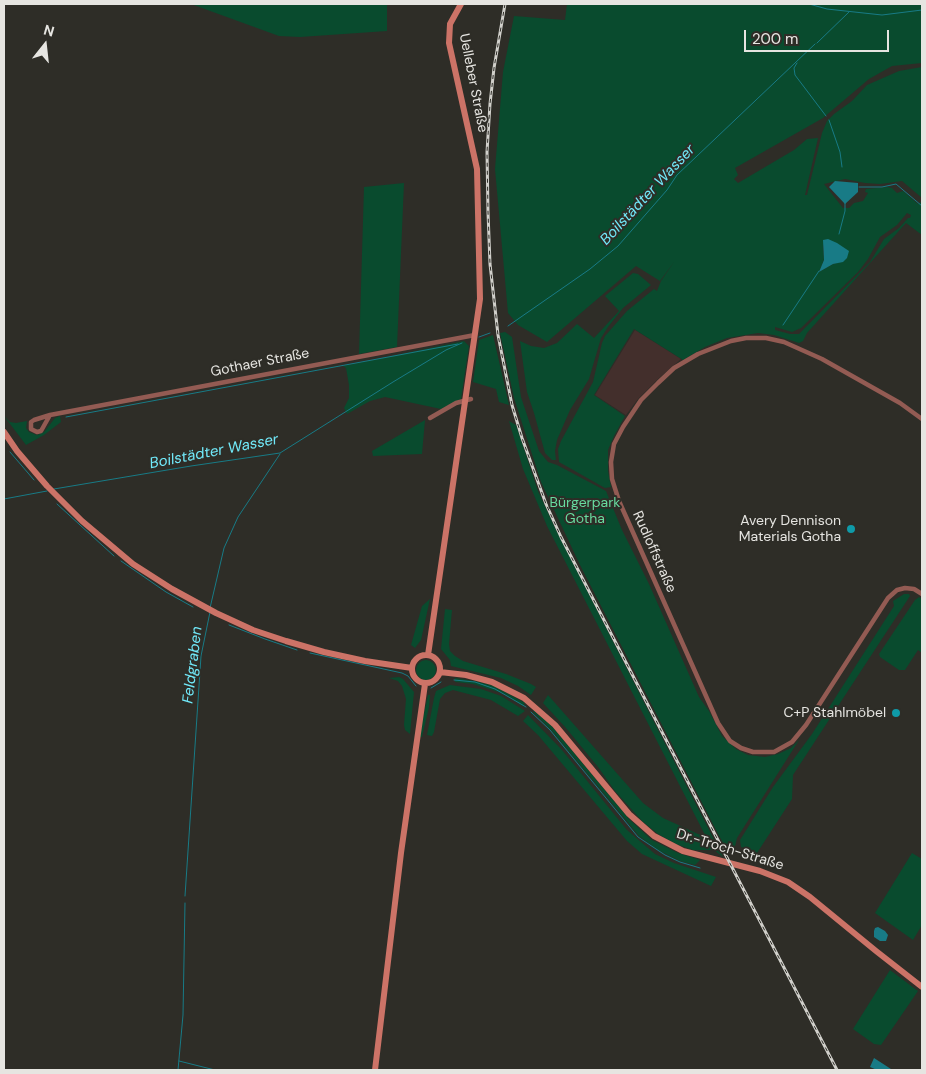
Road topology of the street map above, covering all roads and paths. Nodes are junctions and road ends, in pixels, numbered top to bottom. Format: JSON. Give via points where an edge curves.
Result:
{"nodes":[{"id":1,"x":461,"y":4,"type":"edge"},
{"id":2,"x":475,"y":335,"type":"junction"},
{"id":3,"x":468,"y":400,"type":"junction"},
{"id":4,"x":50,"y":415,"type":"junction"},
{"id":5,"x":922,"y":417,"type":"edge"},
{"id":6,"x":430,"y":418,"type":"dead end"},
{"id":7,"x":4,"y":432,"type":"edge"},
{"id":8,"x":922,"y":594,"type":"edge"},
{"id":9,"x":428,"y":655,"type":"junction"},
{"id":10,"x":412,"y":668,"type":"junction"},
{"id":11,"x":440,"y":672,"type":"junction"},
{"id":12,"x":424,"y":684,"type":"junction"},
{"id":13,"x":922,"y":986,"type":"edge"},
{"id":14,"x":375,"y":1070,"type":"edge"}],
"edges":[{"from":1,"to":2,"type":"main road","name":"Uelleber Straße","via":[[450,24],[449,43],[477,169],[480,299]]},
{"from":2,"to":3,"type":"main road","name":"Uelleber Straße"},
{"from":2,"to":4,"type":"street","name":"Gothaer Straße"},
{"from":3,"to":6,"type":"street"},
{"from":3,"to":9,"type":"main road","name":"Uelleber Straße"},
{"from":4,"to":4,"type":"street","name":"Gothaer Straße","via":[[41,430],[30,429],[31,422]]},
{"from":5,"to":8,"type":"street","name":"Rudloffstraße","via":[[804,350],[774,339],[746,338],[698,354],[674,368],[641,400],[614,444],[611,462],[619,501],[718,723],[730,741],[741,748],[753,752],[774,752],[792,742],[888,598],[901,588]]},
{"from":7,"to":10,"type":"main road","via":[[54,494],[82,521],[120,554],[202,606],[253,630],[305,647]]},
{"from":9,"to":10,"type":"main road","via":[[417,658]]},
{"from":9,"to":11,"type":"main road","via":[[438,661]]},
{"from":10,"to":12,"type":"main road","via":[[415,678]]},
{"from":11,"to":12,"type":"main road","via":[[435,681]]},
{"from":11,"to":13,"type":"main road","name":"Dr.-Troch-Straße","via":[[486,680],[524,698],[555,725],[641,826],[668,844],[705,858],[774,875],[799,889]]},
{"from":12,"to":14,"type":"main road"}]}
